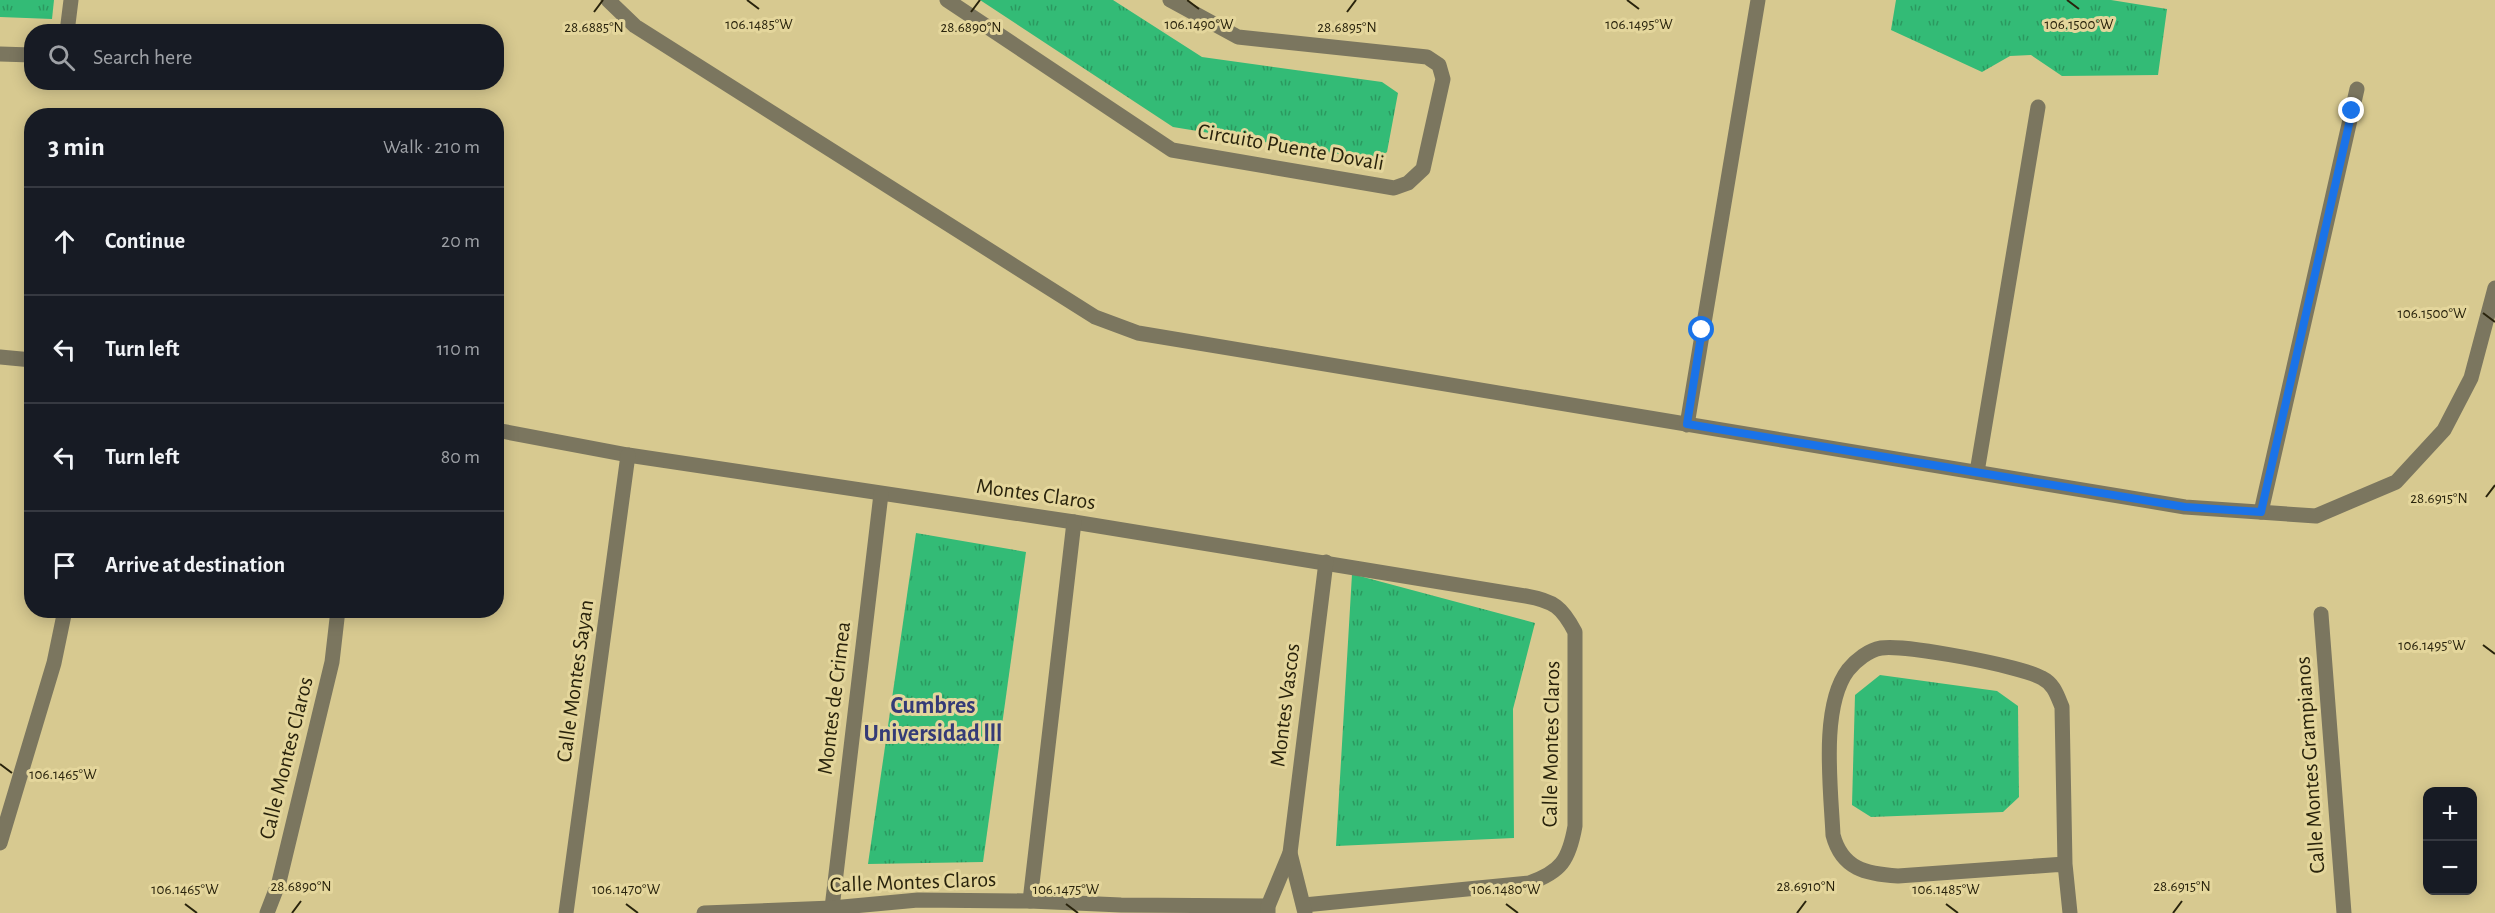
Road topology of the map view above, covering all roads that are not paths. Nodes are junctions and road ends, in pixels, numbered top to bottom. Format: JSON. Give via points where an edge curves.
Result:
{"nodes":[{"id":1,"x":71,"y":0,"type":"edge"},
{"id":2,"x":608,"y":0,"type":"edge"},
{"id":3,"x":947,"y":0,"type":"edge"},
{"id":4,"x":1170,"y":0,"type":"edge"},
{"id":5,"x":1758,"y":0,"type":"edge"},
{"id":6,"x":68,"y":24,"type":"edge"},
{"id":7,"x":0,"y":54,"type":"edge"},
{"id":8,"x":24,"y":55,"type":"edge"},
{"id":9,"x":2357,"y":89,"type":"dead end"},
{"id":10,"x":2038,"y":107,"type":"dead end"},
{"id":11,"x":2495,"y":288,"type":"edge"},
{"id":12,"x":0,"y":357,"type":"edge"},
{"id":13,"x":24,"y":359,"type":"edge"},
{"id":14,"x":1687,"y":424,"type":"junction"},
{"id":15,"x":504,"y":432,"type":"edge"},
{"id":16,"x":628,"y":455,"type":"junction"},
{"id":17,"x":1977,"y":472,"type":"junction"},
{"id":18,"x":881,"y":494,"type":"junction"},
{"id":19,"x":2261,"y":512,"type":"junction"},
{"id":20,"x":1074,"y":522,"type":"junction"},
{"id":21,"x":1326,"y":562,"type":"junction"},
{"id":22,"x":1565,"y":612,"type":"joint"},
{"id":23,"x":2321,"y":614,"type":"dead end"},
{"id":24,"x":63,"y":618,"type":"edge"},
{"id":25,"x":337,"y":618,"type":"edge"},
{"id":26,"x":0,"y":843,"type":"edge"},
{"id":27,"x":1290,"y":852,"type":"junction"},
{"id":28,"x":2065,"y":864,"type":"junction"},
{"id":29,"x":1030,"y":901,"type":"junction"},
{"id":30,"x":832,"y":908,"type":"junction"},
{"id":31,"x":1304,"y":909,"type":"edge"},
{"id":32,"x":1268,"y":910,"type":"edge"},
{"id":33,"x":267,"y":913,"type":"edge"},
{"id":34,"x":566,"y":913,"type":"edge"},
{"id":35,"x":704,"y":913,"type":"edge"},
{"id":36,"x":2070,"y":913,"type":"edge"},
{"id":37,"x":2344,"y":913,"type":"edge"}],
"edges":[{"from":1,"to":6,"type":"street"},
{"from":2,"to":14,"type":"street","via":[[635,26],[1095,317],[1138,333]]},
{"from":3,"to":4,"type":"street","name":"Circuito Puente Dovali","via":[[1172,150],[1394,188],[1408,183],[1423,169],[1443,79],[1439,65],[1427,57],[1238,37]]},
{"from":5,"to":14,"type":"street"},
{"from":7,"to":8,"type":"street"},
{"from":9,"to":19,"type":"street"},
{"from":10,"to":17,"type":"street"},
{"from":11,"to":19,"type":"street","via":[[2471,378],[2444,430],[2396,482],[2316,516]]},
{"from":12,"to":13,"type":"street"},
{"from":14,"to":17,"type":"street"},
{"from":15,"to":16,"type":"street","name":"Montes Claros"},
{"from":16,"to":18,"type":"street","name":"Montes Claros"},
{"from":16,"to":34,"type":"street","name":"Calle Montes Sayan"},
{"from":17,"to":19,"type":"street","via":[[2185,507]]},
{"from":18,"to":20,"type":"street","name":"Montes Claros"},
{"from":18,"to":30,"type":"street","name":"Montes de Crimea"},
{"from":20,"to":21,"type":"street","name":"Montes Claros"},
{"from":20,"to":29,"type":"street"},
{"from":21,"to":22,"type":"street","name":"Montes Claros","via":[[1547,600]]},
{"from":21,"to":27,"type":"street","name":"Montes Vascos"},
{"from":22,"to":31,"type":"street","name":"Calle Montes Claros","via":[[1575,632],[1575,826],[1563,863],[1548,877],[1529,883]]},
{"from":23,"to":37,"type":"street","name":"Calle Montes Grampianos"},
{"from":24,"to":26,"type":"street","via":[[54,663]]},
{"from":25,"to":33,"type":"street","name":"Calle Montes Claros","via":[[332,662],[279,882]]},
{"from":27,"to":31,"type":"street","name":"Montes Vascos"},
{"from":27,"to":32,"type":"street","name":"Montes Vascos"},
{"from":28,"to":28,"type":"street","via":[[2062,707],[2055,690],[2043,678],[2021,670],[1903,647],[1880,648],[1862,656],[1849,669],[1840,683],[1830,716],[1833,835],[1837,850],[1847,861],[1877,875],[1898,876]]},
{"from":28,"to":36,"type":"street"},
{"from":29,"to":30,"type":"street","name":"Calle Montes Claros","via":[[918,900]]},
{"from":29,"to":32,"type":"street","name":"Calle Montes Claros"},
{"from":30,"to":35,"type":"street","name":"Calle Montes Claros"}]}
